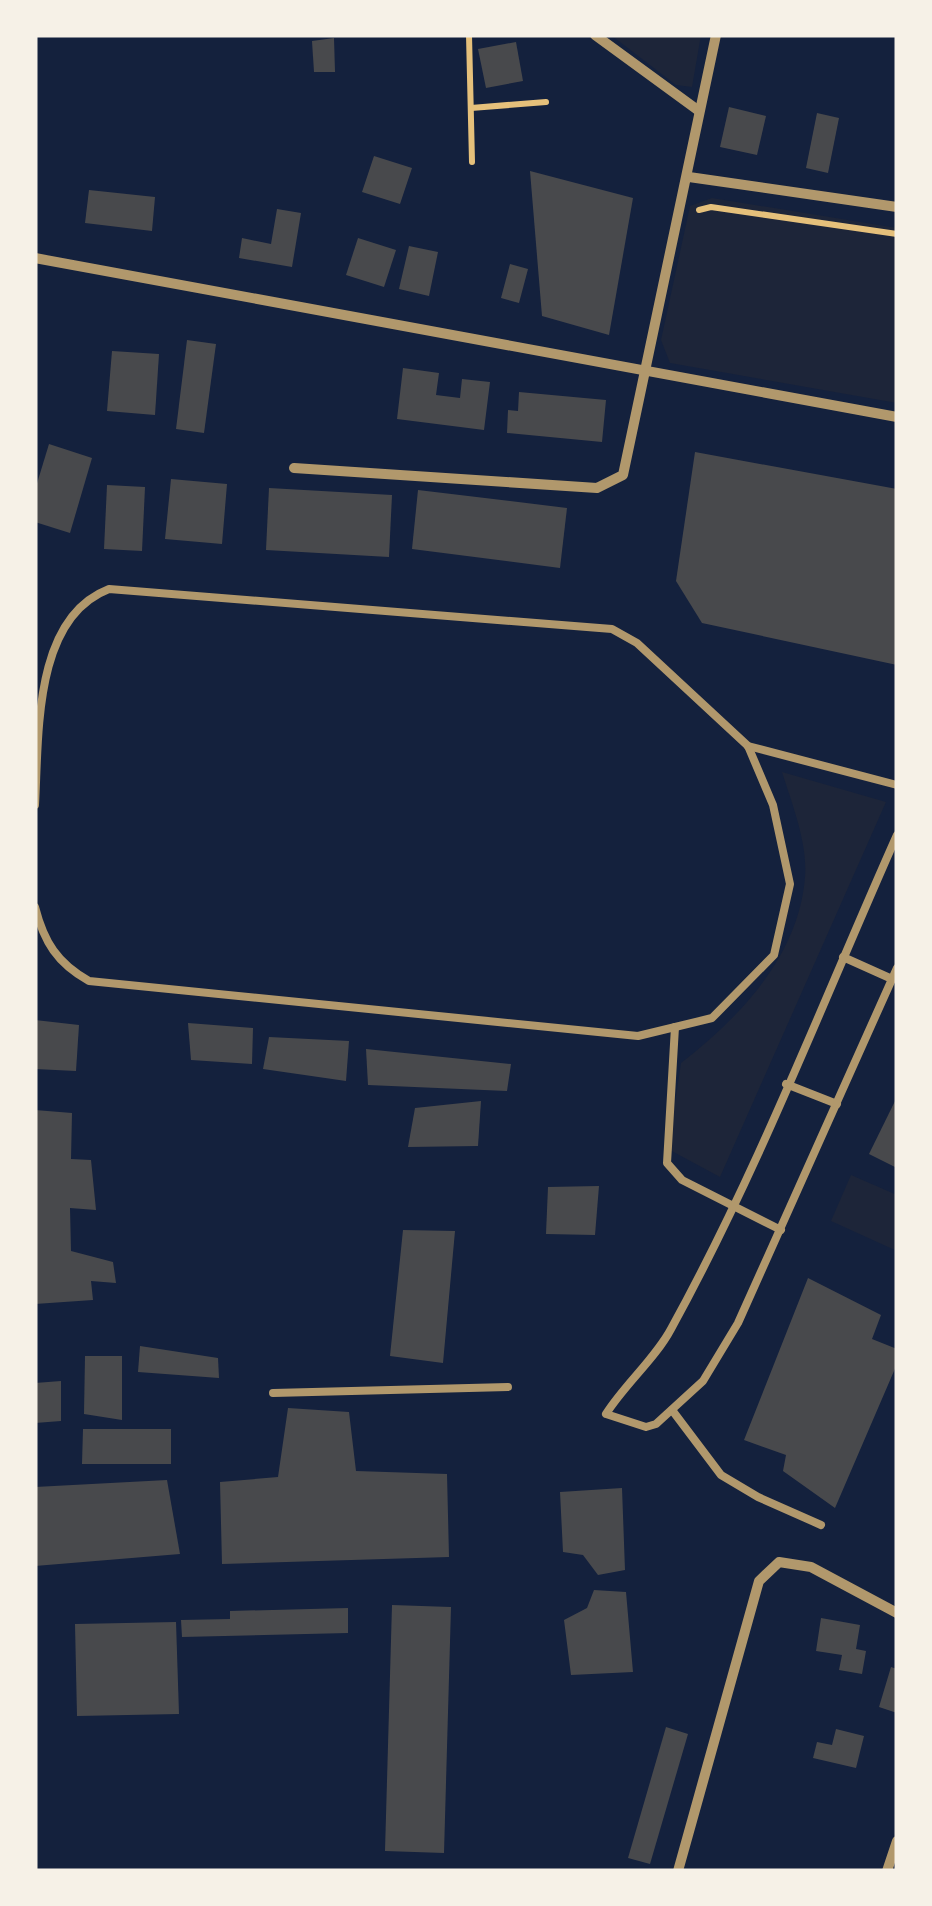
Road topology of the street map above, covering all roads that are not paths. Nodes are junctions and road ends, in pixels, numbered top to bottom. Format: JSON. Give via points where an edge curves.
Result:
{"nodes":[{"id":1,"x":595,"y":35,"type":"edge"},
{"id":2,"x":716,"y":35,"type":"edge"},
{"id":3,"x":699,"y":111,"type":"junction"},
{"id":4,"x":689,"y":177,"type":"junction"},
{"id":5,"x":897,"y":207,"type":"edge"},
{"id":6,"x":35,"y":258,"type":"edge"},
{"id":7,"x":646,"y":371,"type":"junction"},
{"id":8,"x":897,"y":416,"type":"edge"},
{"id":9,"x":294,"y":468,"type":"dead end"},
{"id":10,"x":748,"y":746,"type":"junction"},
{"id":11,"x":897,"y":785,"type":"edge"},
{"id":12,"x":35,"y":804,"type":"edge"},
{"id":13,"x":897,"y":835,"type":"edge"},
{"id":14,"x":35,"y":907,"type":"edge"},
{"id":15,"x":843,"y":957,"type":"junction"},
{"id":16,"x":897,"y":968,"type":"edge"},
{"id":17,"x":892,"y":980,"type":"junction"},
{"id":18,"x":675,"y":1027,"type":"junction"},
{"id":19,"x":786,"y":1084,"type":"junction"},
{"id":20,"x":836,"y":1104,"type":"junction"},
{"id":21,"x":730,"y":1206,"type":"junction"},
{"id":22,"x":781,"y":1230,"type":"junction"},
{"id":23,"x":508,"y":1387,"type":"dead end"},
{"id":24,"x":273,"y":1393,"type":"dead end"},
{"id":25,"x":672,"y":1410,"type":"junction"},
{"id":26,"x":821,"y":1525,"type":"dead end"},
{"id":27,"x":897,"y":1613,"type":"edge"},
{"id":28,"x":897,"y":1841,"type":"edge"},
{"id":29,"x":678,"y":1871,"type":"edge"},
{"id":30,"x":887,"y":1871,"type":"edge"}],
"edges":[{"from":1,"to":3,"type":"street"},
{"from":2,"to":3,"type":"street"},
{"from":3,"to":4,"type":"street"},
{"from":4,"to":5,"type":"street"},
{"from":4,"to":7,"type":"street"},
{"from":6,"to":7,"type":"street"},
{"from":7,"to":8,"type":"street"},
{"from":7,"to":9,"type":"street","via":[[623,476],[608,485]]},
{"from":10,"to":11,"type":"lane"},
{"from":10,"to":12,"type":"lane","via":[[637,643],[612,629],[109,588],[86,598],[63,622],[40,705]]},
{"from":10,"to":18,"type":"lane","via":[[772,805],[790,884],[774,954],[712,1018]]},
{"from":13,"to":15,"type":"lane"},
{"from":14,"to":18,"type":"lane","via":[[55,955],[89,980],[638,1036]]},
{"from":15,"to":17,"type":"lane"},
{"from":15,"to":19,"type":"lane"},
{"from":16,"to":17,"type":"lane"},
{"from":17,"to":20,"type":"lane"},
{"from":18,"to":21,"type":"lane","via":[[667,1163],[682,1180]]},
{"from":19,"to":20,"type":"lane"},
{"from":19,"to":21,"type":"lane"},
{"from":20,"to":22,"type":"lane"},
{"from":21,"to":22,"type":"lane"},
{"from":21,"to":25,"type":"lane","via":[[669,1334],[606,1414],[646,1427]]},
{"from":22,"to":25,"type":"lane","via":[[703,1381]]},
{"from":23,"to":24,"type":"lane"},
{"from":25,"to":26,"type":"lane","via":[[721,1475]]},
{"from":27,"to":29,"type":"street","via":[[812,1567],[779,1562],[759,1582]]},
{"from":28,"to":30,"type":"street"}]}
